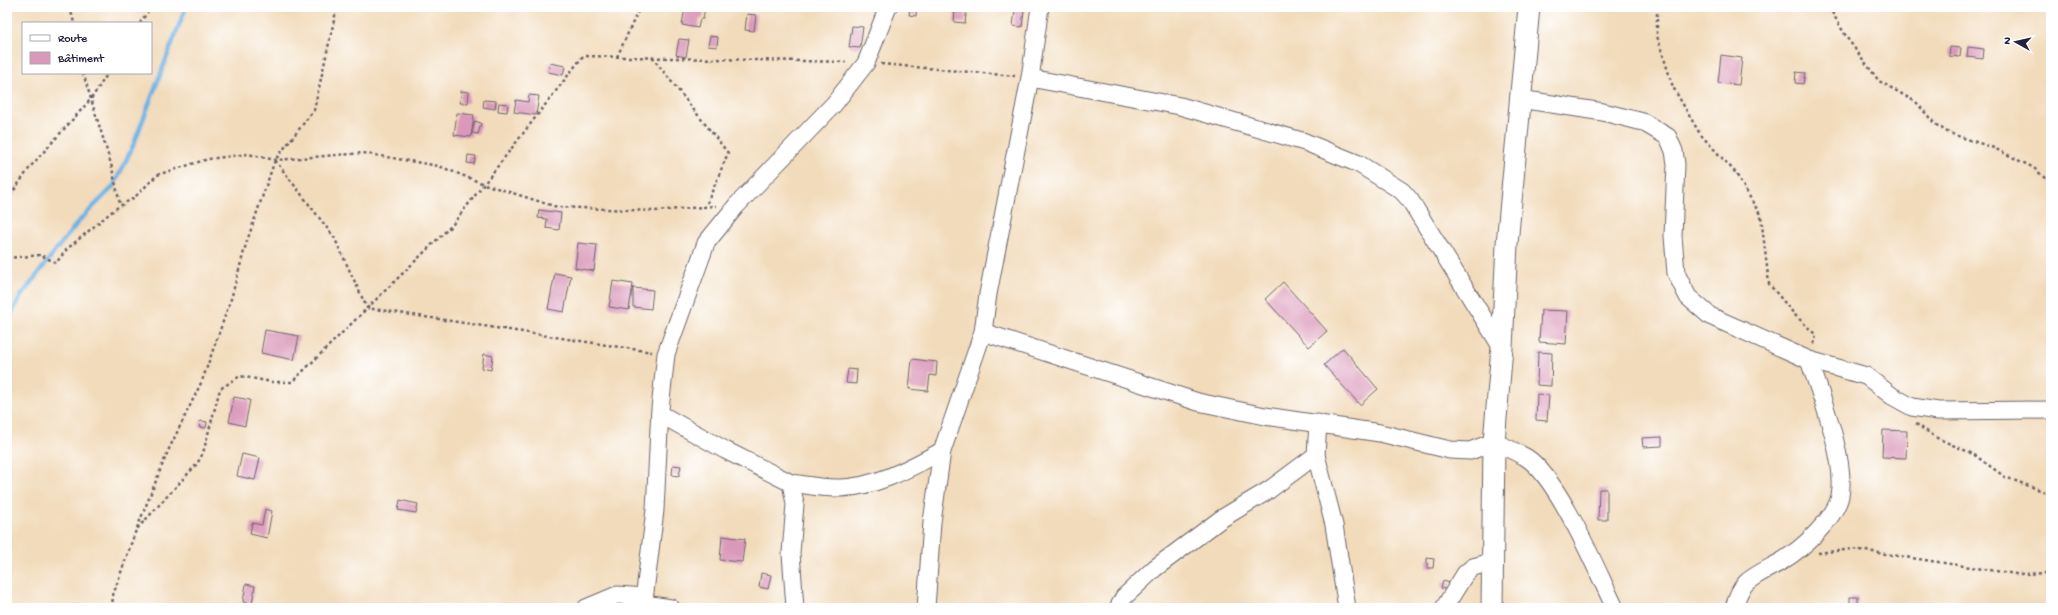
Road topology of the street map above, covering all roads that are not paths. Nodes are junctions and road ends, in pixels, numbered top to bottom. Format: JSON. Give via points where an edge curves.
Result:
{"nodes":[{"id":1,"x":888,"y":7,"type":"edge"},
{"id":2,"x":1040,"y":7,"type":"edge"},
{"id":3,"x":1529,"y":7,"type":"edge"},
{"id":4,"x":1030,"y":78,"type":"junction"},
{"id":5,"x":1520,"y":99,"type":"junction"},
{"id":6,"x":983,"y":332,"type":"junction"},
{"id":7,"x":1502,"y":348,"type":"junction"},
{"id":8,"x":1809,"y":360,"type":"junction"},
{"id":9,"x":2051,"y":410,"type":"edge"},
{"id":10,"x":660,"y":414,"type":"junction"},
{"id":11,"x":1318,"y":423,"type":"junction"},
{"id":12,"x":1494,"y":442,"type":"junction"},
{"id":13,"x":942,"y":451,"type":"junction"},
{"id":14,"x":1316,"y":455,"type":"junction"},
{"id":15,"x":791,"y":483,"type":"junction"},
{"id":16,"x":1492,"y":562,"type":"junction"},
{"id":17,"x":644,"y":603,"type":"edge"},
{"id":18,"x":586,"y":608,"type":"edge"},
{"id":19,"x":671,"y":608,"type":"edge"},
{"id":20,"x":795,"y":608,"type":"edge"},
{"id":21,"x":926,"y":608,"type":"edge"},
{"id":22,"x":1118,"y":608,"type":"edge"},
{"id":23,"x":1347,"y":608,"type":"edge"},
{"id":24,"x":1444,"y":608,"type":"edge"},
{"id":25,"x":1492,"y":608,"type":"edge"},
{"id":26,"x":1615,"y":608,"type":"edge"},
{"id":27,"x":1734,"y":608,"type":"edge"}],
"edges":[{"from":1,"to":10,"type":"street","via":[[866,63],[834,104],[736,206],[706,243],[666,354]]},
{"from":2,"to":4,"type":"street"},
{"from":3,"to":5,"type":"street"},
{"from":4,"to":6,"type":"street"},
{"from":4,"to":7,"type":"street","via":[[1180,106],[1305,142],[1359,164],[1402,191],[1410,200]]},
{"from":5,"to":7,"type":"street","via":[[1507,244]]},
{"from":5,"to":8,"type":"street","via":[[1603,112],[1643,122],[1668,138],[1674,150],[1676,164],[1673,236],[1676,273],[1688,297],[1710,316]]},
{"from":6,"to":11,"type":"street","via":[[1198,402],[1265,416]]},
{"from":6,"to":13,"type":"street"},
{"from":7,"to":12,"type":"street"},
{"from":8,"to":9,"type":"street","via":[[1866,376],[1892,396],[1912,407],[1938,411]]},
{"from":8,"to":27,"type":"street","via":[[1838,459],[1840,496],[1831,515],[1813,536],[1789,557],[1746,583]]},
{"from":10,"to":15,"type":"street"},
{"from":10,"to":17,"type":"street","via":[[655,510]]},
{"from":11,"to":12,"type":"street","via":[[1380,433],[1450,450],[1470,451]]},
{"from":11,"to":14,"type":"street"},
{"from":12,"to":16,"type":"street"},
{"from":12,"to":26,"type":"street","via":[[1527,458],[1552,486]]},
{"from":13,"to":15,"type":"street","via":[[900,474],[871,483],[839,488]]},
{"from":13,"to":21,"type":"street","via":[[932,522]]},
{"from":14,"to":22,"type":"street","via":[[1155,568],[1124,597]]},
{"from":14,"to":23,"type":"street","via":[[1333,518]]},
{"from":15,"to":20,"type":"street","via":[[795,504],[790,553]]},
{"from":16,"to":24,"type":"street","via":[[1473,567],[1465,574]]},
{"from":16,"to":25,"type":"street"},
{"from":17,"to":18,"type":"street","via":[[617,594]]},
{"from":17,"to":19,"type":"street"}]}
